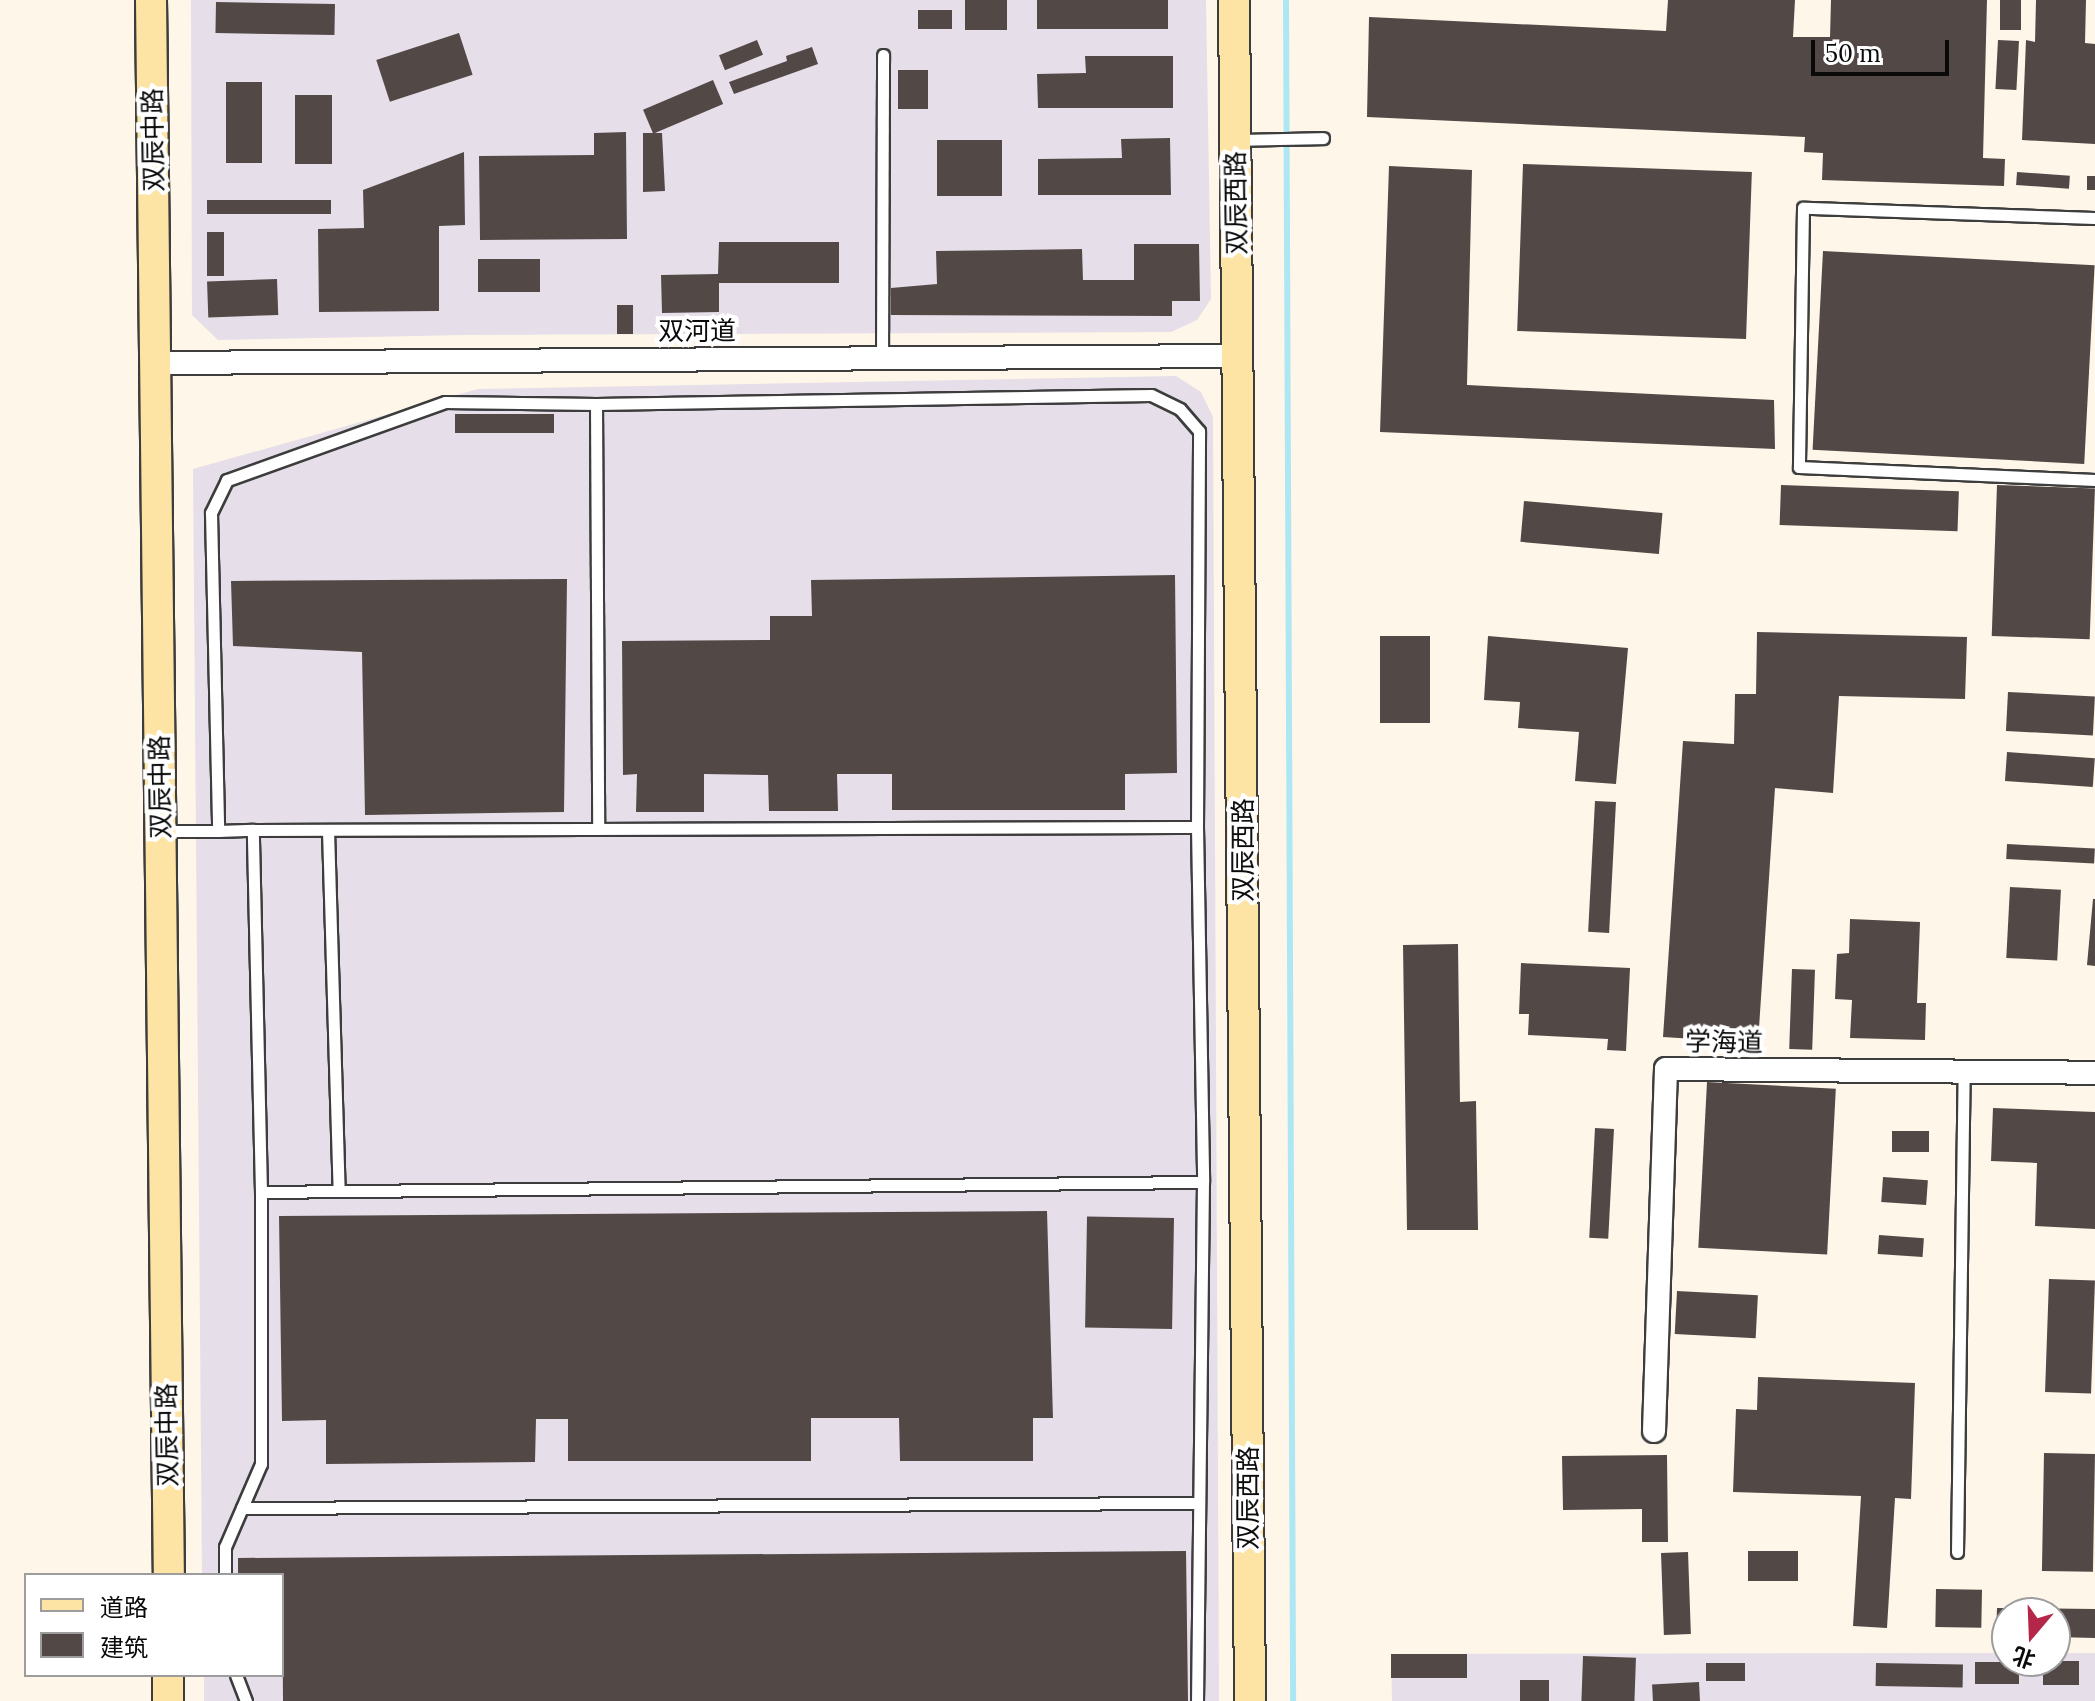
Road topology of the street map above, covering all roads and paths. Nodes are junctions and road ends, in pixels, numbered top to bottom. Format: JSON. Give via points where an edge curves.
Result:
{"nodes":[{"id":1,"x":151,"y":0,"type":"edge"},
{"id":2,"x":1234,"y":0,"type":"edge"},
{"id":3,"x":883,"y":55,"type":"dead end"},
{"id":4,"x":1323,"y":138,"type":"dead end"},
{"id":5,"x":1236,"y":140,"type":"junction"},
{"id":6,"x":2095,"y":218,"type":"edge"},
{"id":7,"x":1238,"y":356,"type":"junction"},
{"id":8,"x":882,"y":358,"type":"junction"},
{"id":9,"x":155,"y":363,"type":"junction"},
{"id":10,"x":596,"y":404,"type":"junction"},
{"id":11,"x":2095,"y":480,"type":"edge"},
{"id":12,"x":1197,"y":827,"type":"junction"},
{"id":13,"x":598,"y":829,"type":"junction"},
{"id":14,"x":253,"y":830,"type":"junction"},
{"id":15,"x":328,"y":830,"type":"junction"},
{"id":16,"x":160,"y":831,"type":"junction"},
{"id":17,"x":218,"y":831,"type":"junction"},
{"id":18,"x":1964,"y":1072,"type":"junction"},
{"id":19,"x":2095,"y":1073,"type":"edge"},
{"id":20,"x":1203,"y":1182,"type":"junction"},
{"id":21,"x":339,"y":1191,"type":"junction"},
{"id":22,"x":261,"y":1192,"type":"junction"},
{"id":23,"x":1654,"y":1431,"type":"dead end"},
{"id":24,"x":1199,"y":1503,"type":"junction"},
{"id":25,"x":242,"y":1508,"type":"junction"},
{"id":26,"x":1957,"y":1552,"type":"dead end"},
{"id":27,"x":169,"y":1573,"type":"edge"},
{"id":28,"x":225,"y":1573,"type":"edge"},
{"id":29,"x":168,"y":1677,"type":"edge"},
{"id":30,"x":237,"y":1677,"type":"edge"},
{"id":31,"x":168,"y":1701,"type":"edge"},
{"id":32,"x":246,"y":1701,"type":"edge"},
{"id":33,"x":1197,"y":1701,"type":"edge"},
{"id":34,"x":1250,"y":1701,"type":"edge"}],
"edges":[{"from":1,"to":9,"type":"main road","name":"双辰中路"},
{"from":2,"to":5,"type":"main road","name":"双辰西路"},
{"from":3,"to":8,"type":"lane"},
{"from":4,"to":5,"type":"lane"},
{"from":5,"to":7,"type":"main road","name":"双辰西路"},
{"from":6,"to":11,"type":"lane","via":[[1803,208],[1799,467]]},
{"from":7,"to":8,"type":"street","name":"双河道"},
{"from":7,"to":34,"type":"main road","name":"双辰西路"},
{"from":8,"to":9,"type":"street","name":"双河道"},
{"from":9,"to":16,"type":"main road","name":"双辰中路"},
{"from":10,"to":12,"type":"lane","via":[[1151,395],[1180,409],[1199,431]]},
{"from":10,"to":13,"type":"lane"},
{"from":10,"to":17,"type":"lane","via":[[445,402],[227,480],[211,513]]},
{"from":12,"to":13,"type":"lane"},
{"from":12,"to":20,"type":"lane"},
{"from":13,"to":15,"type":"lane"},
{"from":14,"to":15,"type":"lane"},
{"from":14,"to":17,"type":"lane"},
{"from":14,"to":22,"type":"lane"},
{"from":15,"to":21,"type":"lane"},
{"from":16,"to":17,"type":"lane"},
{"from":16,"to":27,"type":"main road","name":"双辰中路"},
{"from":18,"to":19,"type":"street","name":"学海道"},
{"from":18,"to":23,"type":"street","name":"学海道","via":[[1666,1069]]},
{"from":18,"to":26,"type":"lane"},
{"from":20,"to":21,"type":"lane"},
{"from":20,"to":24,"type":"lane"},
{"from":21,"to":22,"type":"lane"},
{"from":22,"to":25,"type":"lane","via":[[261,1464]]},
{"from":24,"to":25,"type":"lane"},
{"from":24,"to":33,"type":"lane"},
{"from":25,"to":28,"type":"lane","via":[[225,1547]]},
{"from":29,"to":31,"type":"main road"},
{"from":30,"to":32,"type":"lane"}]}
